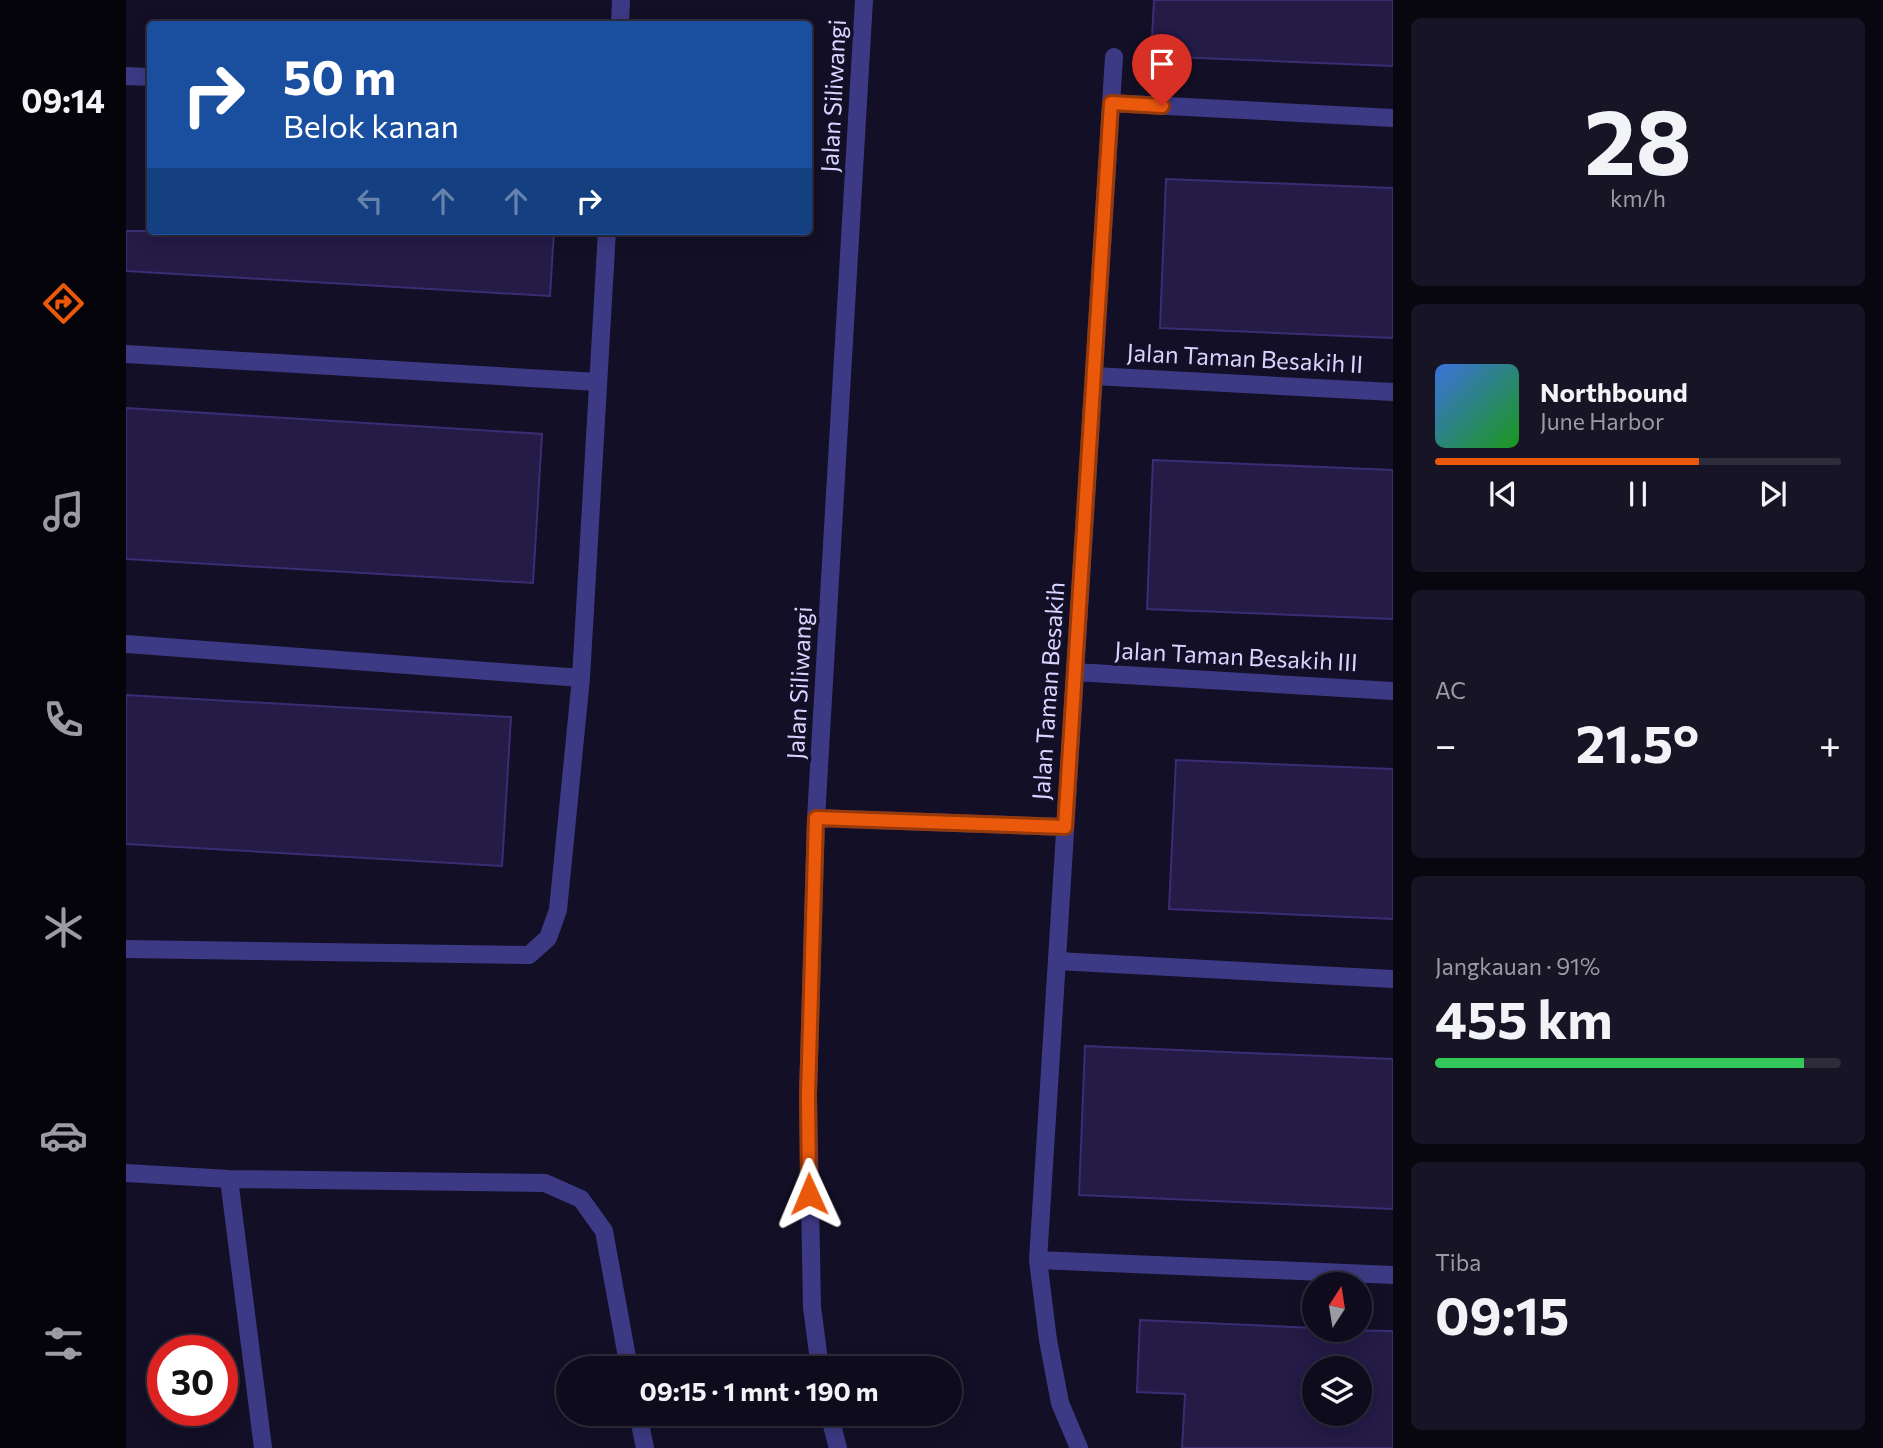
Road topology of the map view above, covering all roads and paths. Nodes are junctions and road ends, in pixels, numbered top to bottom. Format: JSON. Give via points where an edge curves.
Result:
{"nodes":[{"id":1,"x":621,"y":0,"type":"edge"},
{"id":2,"x":864,"y":0,"type":"edge"},
{"id":3,"x":620,"y":21,"type":"edge"},
{"id":4,"x":1114,"y":57,"type":"dead end"},
{"id":5,"x":126,"y":76,"type":"edge"},
{"id":6,"x":147,"y":77,"type":"edge"},
{"id":7,"x":1111,"y":103,"type":"junction"},
{"id":8,"x":1393,"y":118,"type":"edge"},
{"id":9,"x":607,"y":235,"type":"edge"},
{"id":10,"x":126,"y":354,"type":"edge"},
{"id":11,"x":1094,"y":376,"type":"junction"},
{"id":12,"x":598,"y":382,"type":"junction"},
{"id":13,"x":1393,"y":392,"type":"edge"},
{"id":14,"x":126,"y":644,"type":"edge"},
{"id":15,"x":1075,"y":672,"type":"junction"},
{"id":16,"x":581,"y":678,"type":"junction"},
{"id":17,"x":1393,"y":691,"type":"edge"},
{"id":18,"x":816,"y":818,"type":"junction"},
{"id":19,"x":1065,"y":827,"type":"junction"},
{"id":20,"x":126,"y":949,"type":"edge"},
{"id":21,"x":1057,"y":961,"type":"junction"},
{"id":22,"x":1393,"y":979,"type":"edge"},
{"id":23,"x":126,"y":1173,"type":"edge"},
{"id":24,"x":229,"y":1179,"type":"junction"},
{"id":25,"x":1038,"y":1260,"type":"junction"},
{"id":26,"x":1393,"y":1275,"type":"edge"},
{"id":27,"x":627,"y":1356,"type":"edge"},
{"id":28,"x":818,"y":1356,"type":"edge"},
{"id":29,"x":640,"y":1426,"type":"edge"},
{"id":30,"x":832,"y":1426,"type":"edge"},
{"id":31,"x":263,"y":1448,"type":"edge"},
{"id":32,"x":645,"y":1448,"type":"edge"},
{"id":33,"x":838,"y":1448,"type":"edge"},
{"id":34,"x":1079,"y":1448,"type":"edge"}],
"edges":[{"from":1,"to":3,"type":"street"},
{"from":2,"to":18,"type":"street","name":"Jalan Siliwangi"},
{"from":4,"to":7,"type":"street","name":"Jalan Taman Besakih"},
{"from":5,"to":6,"type":"street"},
{"from":7,"to":8,"type":"street"},
{"from":7,"to":11,"type":"street","name":"Jalan Taman Besakih"},
{"from":9,"to":12,"type":"street"},
{"from":10,"to":12,"type":"street"},
{"from":11,"to":13,"type":"street","name":"Jalan Taman Besakih II"},
{"from":11,"to":15,"type":"street","name":"Jalan Taman Besakih"},
{"from":12,"to":16,"type":"street"},
{"from":14,"to":16,"type":"street"},
{"from":15,"to":17,"type":"street","name":"Jalan Taman Besakih III"},
{"from":15,"to":19,"type":"street","name":"Jalan Taman Besakih"},
{"from":16,"to":20,"type":"street","via":[[558,910],[548,938],[529,955]]},
{"from":18,"to":19,"type":"street"},
{"from":18,"to":28,"type":"street","name":"Jalan Siliwangi","via":[[808,1095],[812,1307]]},
{"from":19,"to":21,"type":"street","name":"Jalan Taman Besakih"},
{"from":21,"to":22,"type":"street"},
{"from":21,"to":25,"type":"street","name":"Jalan Taman Besakih"},
{"from":23,"to":24,"type":"street"},
{"from":24,"to":27,"type":"street","via":[[544,1183],[581,1199],[604,1231]]},
{"from":24,"to":31,"type":"street"},
{"from":25,"to":26,"type":"street"},
{"from":25,"to":34,"type":"street","name":"Jalan Taman Besakih","via":[[1060,1403]]},
{"from":29,"to":32,"type":"street"},
{"from":30,"to":33,"type":"street"}]}
